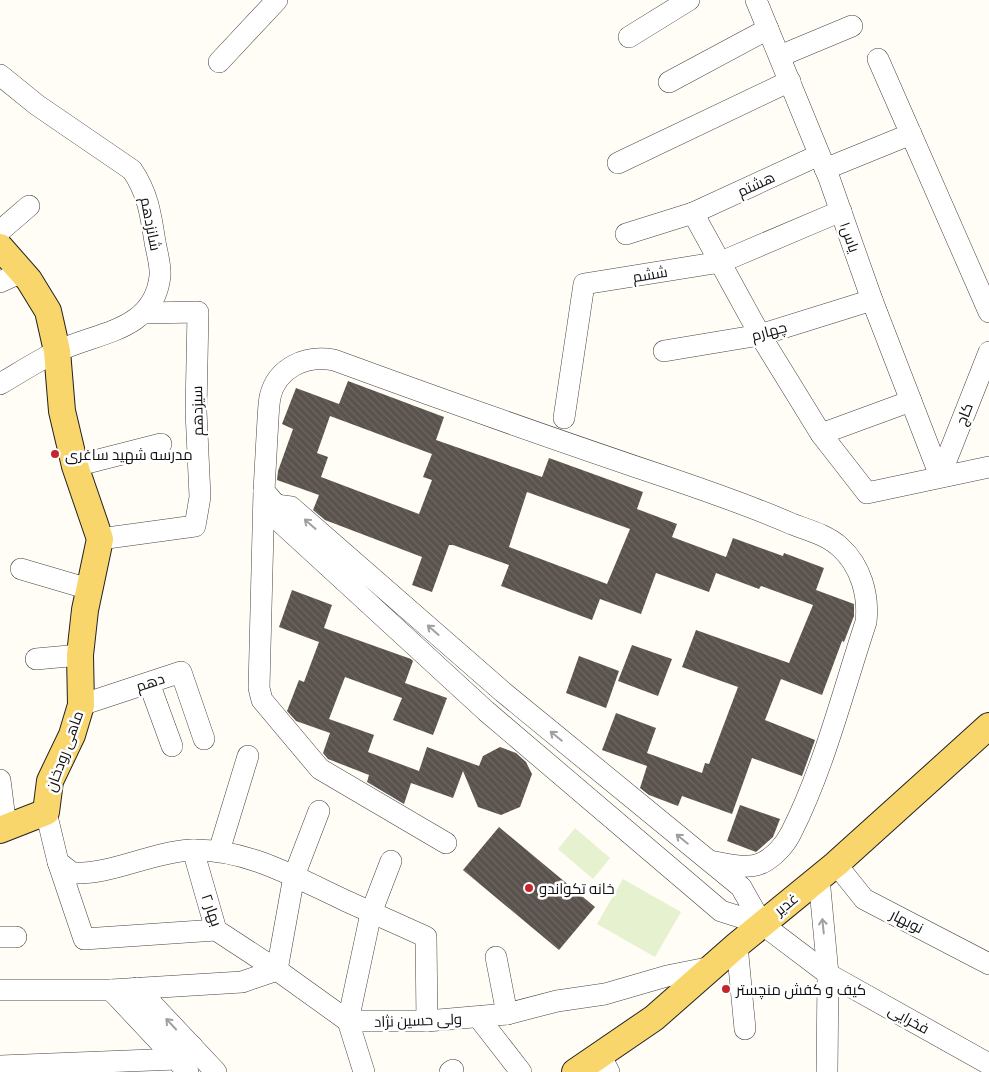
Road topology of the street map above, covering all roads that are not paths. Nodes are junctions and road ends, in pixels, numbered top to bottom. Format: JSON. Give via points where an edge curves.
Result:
{"nodes":[{"id":1,"x":277,"y":0,"type":"edge"},
{"id":2,"x":689,"y":0,"type":"edge"},
{"id":3,"x":756,"y":0,"type":"edge"},
{"id":4,"x":852,"y":26,"type":"dead end"},
{"id":5,"x":768,"y":30,"type":"junction"},
{"id":6,"x":629,"y":37,"type":"dead end"},
{"id":7,"x":780,"y":56,"type":"junction"},
{"id":8,"x":878,"y":60,"type":"dead end"},
{"id":9,"x":219,"y":62,"type":"dead end"},
{"id":10,"x":0,"y":75,"type":"edge"},
{"id":11,"x":790,"y":81,"type":"junction"},
{"id":12,"x":669,"y":82,"type":"dead end"},
{"id":13,"x":911,"y":134,"type":"junction"},
{"id":14,"x":822,"y":162,"type":"junction"},
{"id":15,"x":618,"y":163,"type":"dead end"},
{"id":16,"x":30,"y":206,"type":"dead end"},
{"id":17,"x":841,"y":212,"type":"junction"},
{"id":18,"x":693,"y":213,"type":"junction"},
{"id":19,"x":0,"y":231,"type":"edge"},
{"id":20,"x":626,"y":234,"type":"dead end"},
{"id":21,"x":0,"y":247,"type":"edge"},
{"id":22,"x":720,"y":262,"type":"junction"},
{"id":23,"x":11,"y":277,"type":"edge"},
{"id":24,"x":872,"y":300,"type":"junction"},
{"id":25,"x":989,"y":312,"type":"edge"},
{"id":26,"x":146,"y":313,"type":"junction"},
{"id":27,"x":760,"y":335,"type":"junction"},
{"id":28,"x":57,"y":351,"type":"junction"},
{"id":29,"x":664,"y":351,"type":"dead end"},
{"id":30,"x":989,"y":352,"type":"edge"},
{"id":31,"x":0,"y":384,"type":"edge"},
{"id":32,"x":911,"y":401,"type":"junction"},
{"id":33,"x":564,"y":418,"type":"dead end"},
{"id":34,"x":821,"y":434,"type":"junction"},
{"id":35,"x":161,"y":444,"type":"dead end"},
{"id":36,"x":75,"y":466,"type":"junction"},
{"id":37,"x":989,"y":467,"type":"edge"},
{"id":38,"x":940,"y":476,"type":"junction"},
{"id":39,"x":270,"y":498,"type":"junction"},
{"id":40,"x":100,"y":539,"type":"junction"},
{"id":41,"x":21,"y":570,"type":"dead end"},
{"id":42,"x":89,"y":589,"type":"junction"},
{"id":43,"x":80,"y":655,"type":"junction"},
{"id":44,"x":36,"y":659,"type":"dead end"},
{"id":45,"x":149,"y":683,"type":"junction"},
{"id":46,"x":503,"y":692,"type":"junction"},
{"id":47,"x":81,"y":705,"type":"junction"},
{"id":48,"x":486,"y":711,"type":"junction"},
{"id":49,"x":989,"y":726,"type":"edge"},
{"id":50,"x":204,"y":739,"type":"dead end"},
{"id":51,"x":172,"y":746,"type":"dead end"},
{"id":52,"x":248,"y":756,"type":"dead end"},
{"id":53,"x":0,"y":780,"type":"edge"},
{"id":54,"x":320,"y":811,"type":"dead end"},
{"id":55,"x":46,"y":812,"type":"junction"},
{"id":56,"x":3,"y":828,"type":"edge"},
{"id":57,"x":446,"y":843,"type":"dead end"},
{"id":58,"x":193,"y":850,"type":"junction"},
{"id":59,"x":220,"y":851,"type":"junction"},
{"id":60,"x":708,"y":860,"type":"junction"},
{"id":61,"x":391,"y":861,"type":"dead end"},
{"id":62,"x":58,"y":862,"type":"junction"},
{"id":63,"x":827,"y":871,"type":"junction"},
{"id":64,"x":294,"y":876,"type":"junction"},
{"id":65,"x":371,"y":912,"type":"junction"},
{"id":66,"x":762,"y":924,"type":"junction"},
{"id":67,"x":216,"y":930,"type":"junction"},
{"id":68,"x":737,"y":945,"type":"junction"},
{"id":69,"x":496,"y":956,"type":"dead end"},
{"id":70,"x":989,"y":964,"type":"edge"},
{"id":71,"x":712,"y":967,"type":"junction"},
{"id":72,"x":277,"y":970,"type":"junction"},
{"id":73,"x":828,"y":974,"type":"junction"},
{"id":74,"x":137,"y":988,"type":"junction"},
{"id":75,"x":0,"y":990,"type":"edge"},
{"id":76,"x":111,"y":990,"type":"junction"},
{"id":77,"x":507,"y":1014,"type":"junction"},
{"id":78,"x":479,"y":1018,"type":"junction"},
{"id":79,"x":348,"y":1021,"type":"junction"},
{"id":80,"x":427,"y":1021,"type":"junction"},
{"id":81,"x":746,"y":1029,"type":"dead end"},
{"id":82,"x":185,"y":1059,"type":"edge"},
{"id":83,"x":604,"y":1064,"type":"edge"},
{"id":84,"x":989,"y":1064,"type":"edge"},
{"id":85,"x":0,"y":1066,"type":"edge"},
{"id":86,"x":216,"y":1072,"type":"edge"},
{"id":87,"x":364,"y":1072,"type":"edge"},
{"id":88,"x":521,"y":1072,"type":"edge"},
{"id":89,"x":575,"y":1072,"type":"edge"},
{"id":90,"x":827,"y":1072,"type":"edge"}],
"edges":[{"from":1,"to":9,"type":"street"},
{"from":2,"to":6,"type":"street"},
{"from":3,"to":5,"type":"street","name":"یاس۱"},
{"from":4,"to":7,"type":"street"},
{"from":5,"to":7,"type":"street","name":"یاس۱"},
{"from":5,"to":12,"type":"street"},
{"from":7,"to":11,"type":"street","name":"یاس۱"},
{"from":8,"to":13,"type":"street"},
{"from":10,"to":26,"type":"street","name":"شانزدهم","via":[[37,105],[132,170],[142,184],[149,202],[161,275],[156,295]]},
{"from":11,"to":14,"type":"street","name":"یاس۱"},
{"from":11,"to":15,"type":"street"},
{"from":13,"to":14,"type":"street","name":"هشتم"},
{"from":13,"to":25,"type":"street"},
{"from":14,"to":17,"type":"street","name":"یاس۱"},
{"from":14,"to":18,"type":"street","name":"هشتم"},
{"from":16,"to":19,"type":"street"},
{"from":17,"to":22,"type":"street","name":"ششم"},
{"from":17,"to":24,"type":"street","name":"یاس۱"},
{"from":18,"to":20,"type":"street","name":"هشتم"},
{"from":18,"to":22,"type":"street"},
{"from":21,"to":23,"type":"main road"},
{"from":22,"to":27,"type":"street"},
{"from":22,"to":33,"type":"street","name":"ششم","via":[[584,284]]},
{"from":23,"to":28,"type":"main road","via":[[48,311]]},
{"from":24,"to":27,"type":"street","name":"چهارم"},
{"from":24,"to":32,"type":"street","name":"یاس۱"},
{"from":26,"to":28,"type":"street","name":"شانزدهم","via":[[128,326]]},
{"from":26,"to":40,"type":"street","name":"سیزدهم","via":[[198,312],[196,411],[200,497],[195,526]]},
{"from":27,"to":29,"type":"street","name":"چهارم"},
{"from":27,"to":34,"type":"street"},
{"from":28,"to":31,"type":"street","name":"شانزدهم"},
{"from":28,"to":36,"type":"main road","via":[[62,411]]},
{"from":30,"to":38,"type":"street","name":"کاج"},
{"from":32,"to":34,"type":"street"},
{"from":32,"to":38,"type":"street","name":"یاس۱"},
{"from":34,"to":38,"type":"street","via":[[867,492]]},
{"from":35,"to":36,"type":"street"},
{"from":36,"to":40,"type":"main road"},
{"from":37,"to":38,"type":"street"},
{"from":46,"to":39,"type":"street","one_way":true,"via":[[291,507]]},
{"from":39,"to":48,"type":"street","via":[[279,521]]},
{"from":39,"to":57,"type":"street","via":[[259,688],[262,700],[320,769]]},
{"from":39,"to":60,"type":"street","via":[[270,397],[276,382],[285,372],[311,358],[322,358],[742,503],[829,539],[840,547],[859,573],[864,587],[868,604],[866,622],[819,764],[791,834],[781,849],[763,862],[747,867]]},
{"from":40,"to":42,"type":"main road","name":"ماهی رودخان"},
{"from":41,"to":42,"type":"street"},
{"from":42,"to":43,"type":"main road","name":"ماهی رودخان"},
{"from":43,"to":44,"type":"street"},
{"from":43,"to":47,"type":"main road","name":"ماهی رودخان"},
{"from":45,"to":47,"type":"street","name":"دهم"},
{"from":45,"to":50,"type":"street","name":"دهم","via":[[181,672]]},
{"from":45,"to":51,"type":"street"},
{"from":46,"to":48,"type":"street"},
{"from":60,"to":46,"type":"street","one_way":true},
{"from":47,"to":55,"type":"main road","name":"ماهی رودخان","via":[[72,735],[50,781]]},
{"from":48,"to":66,"type":"street","via":[[721,911]]},
{"from":49,"to":63,"type":"main road","name":"غدیر"},
{"from":52,"to":59,"type":"street"},
{"from":53,"to":56,"type":"street"},
{"from":54,"to":64,"type":"street"},
{"from":55,"to":56,"type":"main road"},
{"from":55,"to":62,"type":"street","name":"ماهی رودخان"},
{"from":58,"to":59,"type":"street"},
{"from":58,"to":62,"type":"street","via":[[171,852],[82,874],[72,873]]},
{"from":58,"to":67,"type":"street","name":"بهار ۲"},
{"from":59,"to":64,"type":"street"},
{"from":60,"to":66,"type":"street","via":[[741,887]]},
{"from":61,"to":65,"type":"street"},
{"from":62,"to":67,"type":"street","name":"ماهی رودخان","via":[[84,939]]},
{"from":63,"to":66,"type":"main road","name":"غدیر"},
{"from":63,"to":70,"type":"street","name":"نوبهار","via":[[864,899]]},
{"from":73,"to":63,"type":"street","one_way":true},
{"from":64,"to":65,"type":"street"},
{"from":64,"to":72,"type":"street"},
{"from":65,"to":79,"type":"street"},
{"from":65,"to":80,"type":"street","via":[[426,937]]},
{"from":66,"to":68,"type":"main road","name":"غدیر"},
{"from":66,"to":73,"type":"street","name":"فخرایی"},
{"from":67,"to":72,"type":"street","name":"بهار ۲"},
{"from":68,"to":71,"type":"main road","name":"غدیر"},
{"from":68,"to":81,"type":"street"},
{"from":69,"to":77,"type":"street"},
{"from":71,"to":77,"type":"street","name":"ولی حسین نژاد"},
{"from":71,"to":83,"type":"main road","name":"غدیر"},
{"from":72,"to":74,"type":"street","via":[[242,982]]},
{"from":72,"to":79,"type":"street"},
{"from":73,"to":84,"type":"street","name":"فخرایی"},
{"from":73,"to":90,"type":"street"},
{"from":74,"to":76,"type":"street"},
{"from":82,"to":74,"type":"street","one_way":true},
{"from":75,"to":76,"type":"street"},
{"from":76,"to":82,"type":"street"},
{"from":77,"to":78,"type":"street","name":"ولی حسین نژاد"},
{"from":78,"to":80,"type":"street","name":"ولی حسین نژاد"},
{"from":78,"to":88,"type":"street"},
{"from":79,"to":80,"type":"street","name":"ولی حسین نژاد"},
{"from":79,"to":87,"type":"street"},
{"from":82,"to":85,"type":"street"},
{"from":82,"to":86,"type":"street"},
{"from":83,"to":89,"type":"main road","name":"غدیر"}]}
